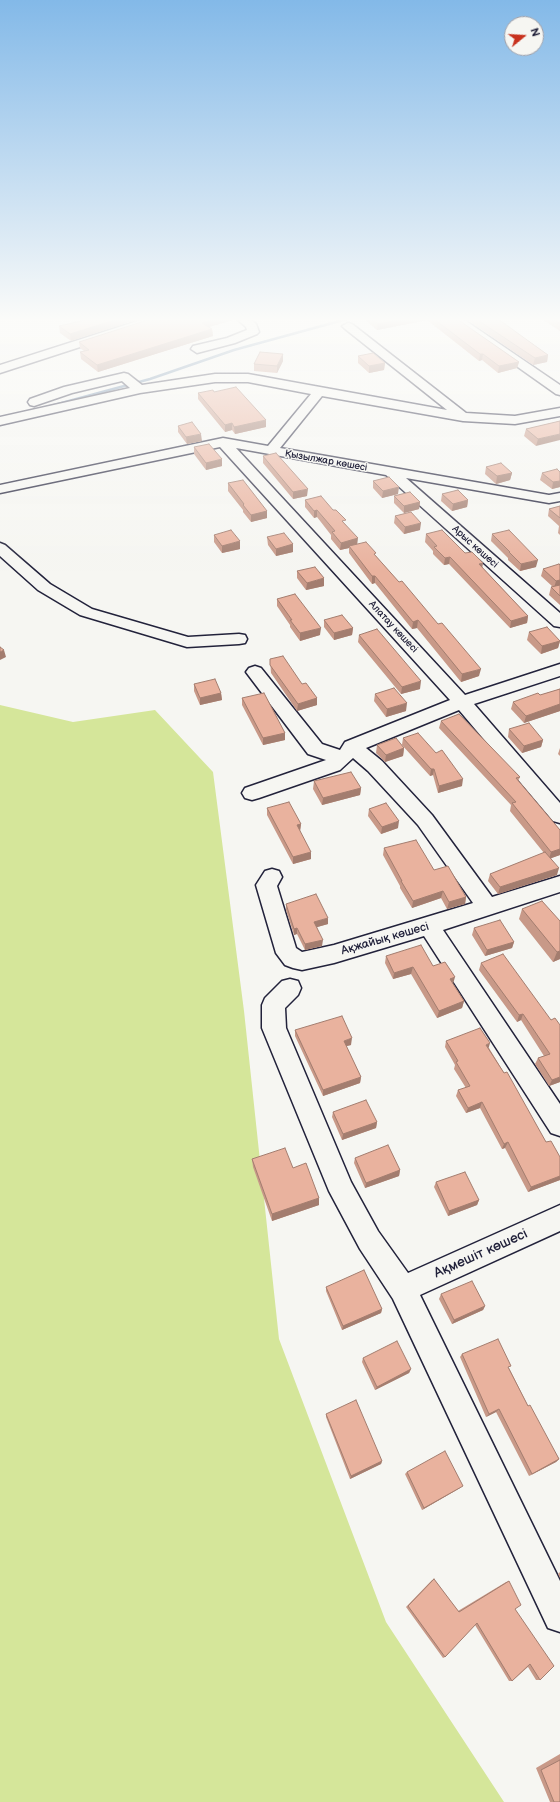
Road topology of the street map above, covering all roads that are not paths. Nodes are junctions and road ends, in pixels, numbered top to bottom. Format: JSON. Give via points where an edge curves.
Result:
{"nodes":[{"id":1,"x":30,"y":403,"type":"edge"},
{"id":2,"x":67,"y":403,"type":"edge"},
{"id":3,"x":311,"y":403,"type":"edge"},
{"id":4,"x":383,"y":403,"type":"edge"},
{"id":5,"x":445,"y":403,"type":"edge"},
{"id":6,"x":0,"y":412,"type":"edge"},
{"id":7,"x":560,"y":412,"type":"edge"},
{"id":8,"x":463,"y":417,"type":"junction"},
{"id":9,"x":0,"y":421,"type":"edge"},
{"id":10,"x":223,"y":442,"type":"junction"},
{"id":11,"x":271,"y":451,"type":"junction"},
{"id":12,"x":391,"y":472,"type":"junction"},
{"id":13,"x":0,"y":489,"type":"edge"},
{"id":14,"x":560,"y":497,"type":"edge"},
{"id":15,"x":0,"y":548,"type":"edge"},
{"id":16,"x":560,"y":622,"type":"edge"},
{"id":17,"x":239,"y":638,"type":"dead end"},
{"id":18,"x":560,"y":670,"type":"edge"},
{"id":19,"x":255,"y":672,"type":"dead end"},
{"id":20,"x":462,"y":702,"type":"junction"},
{"id":21,"x":348,"y":752,"type":"junction"},
{"id":22,"x":252,"y":793,"type":"dead end"},
{"id":23,"x":560,"y":816,"type":"edge"},
{"id":24,"x":272,"y":877,"type":"dead end"},
{"id":25,"x":560,"y":884,"type":"edge"},
{"id":26,"x":488,"y":908,"type":"junction"},
{"id":27,"x":429,"y":926,"type":"junction"},
{"id":28,"x":290,"y":988,"type":"dead end"},
{"id":29,"x":560,"y":1126,"type":"edge"},
{"id":30,"x":560,"y":1218,"type":"edge"},
{"id":31,"x":403,"y":1289,"type":"junction"},
{"id":32,"x":560,"y":1616,"type":"edge"}],
"edges":[{"from":1,"to":6,"type":"street"},
{"from":2,"to":9,"type":"street"},
{"from":3,"to":11,"type":"street"},
{"from":4,"to":8,"type":"street"},
{"from":5,"to":8,"type":"street"},
{"from":7,"to":8,"type":"street","via":[[515,420]]},
{"from":10,"to":11,"type":"street","name":"Қызылжар көшесі"},
{"from":10,"to":13,"type":"street","name":"Қызылжар көшесі"},
{"from":10,"to":20,"type":"street","name":"Алатау көшесі"},
{"from":11,"to":12,"type":"street","name":"Қызылжар көшесі"},
{"from":12,"to":14,"type":"street","name":"Қызылжар көшесі","via":[[549,499]]},
{"from":12,"to":16,"type":"street","name":"Арыс көшесі"},
{"from":15,"to":17,"type":"street","via":[[44,587],[86,612],[187,642]]},
{"from":18,"to":20,"type":"street"},
{"from":19,"to":21,"type":"street","via":[[314,749],[326,754]]},
{"from":20,"to":21,"type":"street"},
{"from":20,"to":23,"type":"street","name":"Алатау көшесі"},
{"from":21,"to":22,"type":"street","via":[[333,765]]},
{"from":21,"to":26,"type":"street","via":[[375,766],[425,820]]},
{"from":24,"to":27,"type":"street","name":"Ақжайық көшесі","via":[[266,885],[287,953],[293,959],[316,959]]},
{"from":25,"to":26,"type":"street","name":"Ақжайық көшесі"},
{"from":26,"to":27,"type":"street","name":"Ақжайық көшесі"},
{"from":27,"to":29,"type":"street"},
{"from":28,"to":31,"type":"street","via":[[273,1005],[274,1028],[342,1191],[369,1240]]},
{"from":30,"to":31,"type":"street","name":"Ақмешіт көшесі"},
{"from":31,"to":32,"type":"street"}]}
